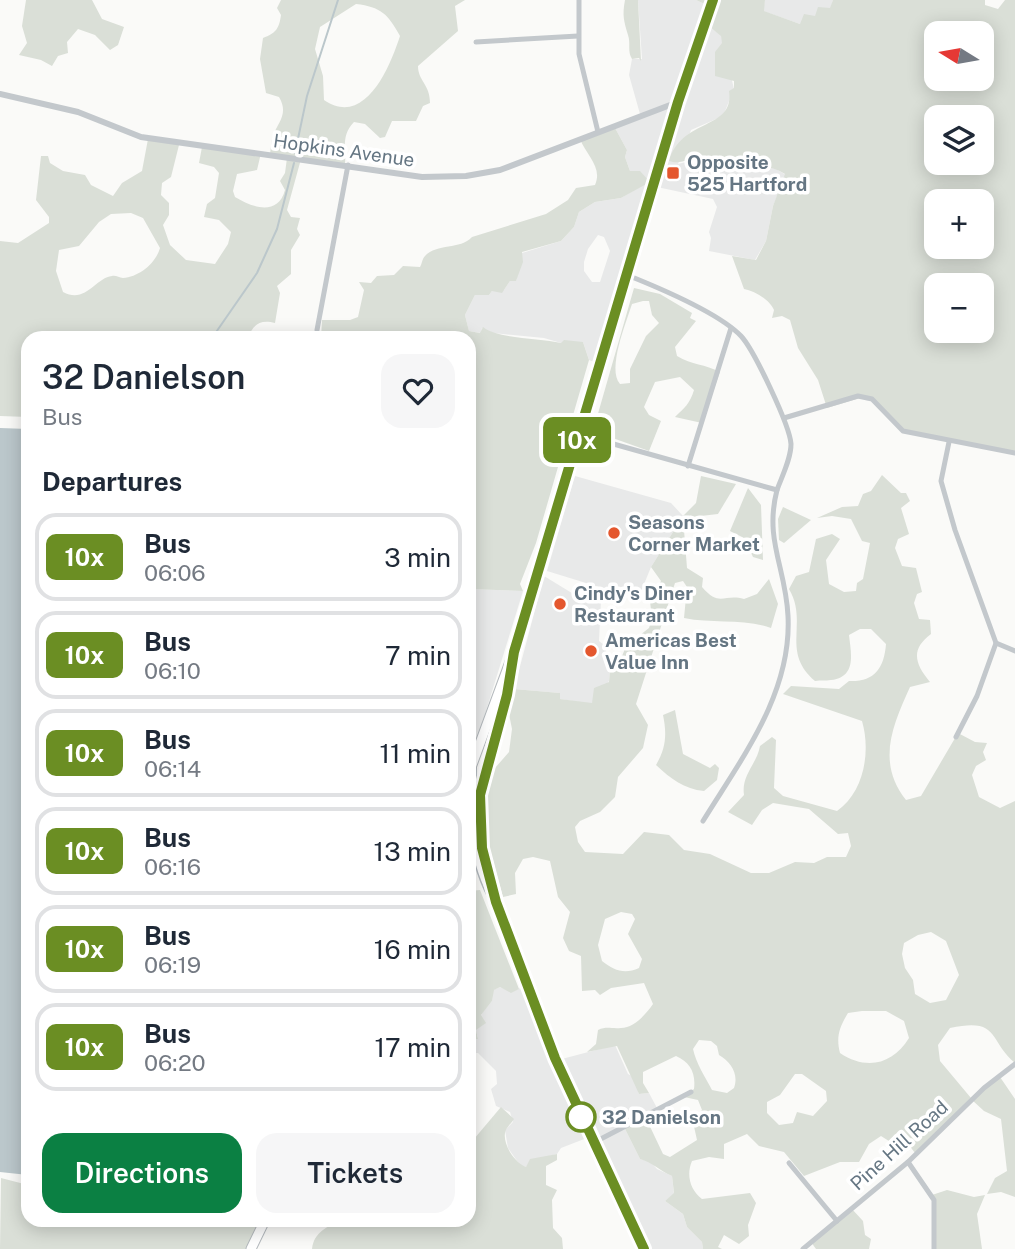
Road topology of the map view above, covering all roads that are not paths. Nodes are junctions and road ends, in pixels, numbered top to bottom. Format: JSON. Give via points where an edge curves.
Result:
{"nodes":[{"id":1,"x":579,"y":0,"type":"edge"},
{"id":2,"x":713,"y":0,"type":"edge"},
{"id":3,"x":578,"y":36,"type":"junction"},
{"id":4,"x":476,"y":42,"type":"dead end"},
{"id":5,"x":0,"y":94,"type":"edge"},
{"id":6,"x":678,"y":102,"type":"junction"},
{"id":7,"x":598,"y":132,"type":"junction"},
{"id":8,"x":348,"y":165,"type":"junction"},
{"id":9,"x":626,"y":275,"type":"junction"},
{"id":10,"x":731,"y":328,"type":"junction"},
{"id":11,"x":317,"y":330,"type":"dead end"},
{"id":12,"x":784,"y":418,"type":"junction"},
{"id":13,"x":578,"y":434,"type":"junction"},
{"id":14,"x":950,"y":442,"type":"junction"},
{"id":15,"x":1015,"y":453,"type":"edge"},
{"id":16,"x":688,"y":466,"type":"junction"},
{"id":17,"x":777,"y":490,"type":"junction"},
{"id":18,"x":996,"y":643,"type":"junction"},
{"id":19,"x":514,"y":652,"type":"junction"},
{"id":20,"x":1015,"y":652,"type":"edge"},
{"id":21,"x":956,"y":737,"type":"dead end"},
{"id":22,"x":476,"y":756,"type":"edge"},
{"id":23,"x":480,"y":795,"type":"junction"},
{"id":24,"x":476,"y":801,"type":"edge"},
{"id":25,"x":703,"y":821,"type":"dead end"},
{"id":26,"x":476,"y":856,"type":"edge"},
{"id":27,"x":496,"y":902,"type":"junction"},
{"id":28,"x":1015,"y":1064,"type":"edge"},
{"id":29,"x":691,"y":1092,"type":"dead end"},
{"id":30,"x":593,"y":1143,"type":"junction"},
{"id":31,"x":908,"y":1162,"type":"junction"},
{"id":32,"x":789,"y":1163,"type":"dead end"},
{"id":33,"x":838,"y":1221,"type":"junction"},
{"id":34,"x":262,"y":1227,"type":"edge"},
{"id":35,"x":251,"y":1249,"type":"edge"},
{"id":36,"x":644,"y":1249,"type":"edge"},
{"id":37,"x":803,"y":1249,"type":"edge"},
{"id":38,"x":934,"y":1249,"type":"edge"}],
"edges":[{"from":1,"to":3,"type":"street"},
{"from":2,"to":6,"type":"highway"},
{"from":3,"to":4,"type":"street"},
{"from":3,"to":7,"type":"street"},
{"from":5,"to":8,"type":"street","name":"Hopkins Avenue","via":[[78,112],[141,137]]},
{"from":6,"to":7,"type":"street","name":"Hopkins Avenue"},
{"from":6,"to":9,"type":"highway"},
{"from":7,"to":8,"type":"street","name":"Hopkins Avenue","via":[[500,170],[466,177],[422,177]]},
{"from":8,"to":11,"type":"street"},
{"from":9,"to":10,"type":"street"},
{"from":9,"to":13,"type":"highway"},
{"from":10,"to":12,"type":"street","via":[[750,350]]},
{"from":10,"to":16,"type":"street"},
{"from":12,"to":14,"type":"street","via":[[858,396],[872,398],[903,431]]},
{"from":12,"to":17,"type":"street","via":[[790,444]]},
{"from":13,"to":16,"type":"street"},
{"from":13,"to":19,"type":"highway"},
{"from":14,"to":15,"type":"street"},
{"from":14,"to":18,"type":"street","via":[[944,494]]},
{"from":16,"to":17,"type":"street"},
{"from":17,"to":25,"type":"street","via":[[771,531],[786,585],[788,619],[777,693]]},
{"from":18,"to":20,"type":"street"},
{"from":18,"to":21,"type":"street"},
{"from":19,"to":22,"type":"highway"},
{"from":19,"to":23,"type":"highway"},
{"from":23,"to":24,"type":"highway"},
{"from":23,"to":27,"type":"main road","via":[[482,848]]},
{"from":26,"to":27,"type":"main road"},
{"from":27,"to":30,"type":"main road","via":[[555,1058]]},
{"from":28,"to":31,"type":"street","name":"Pine Hill Road"},
{"from":29,"to":30,"type":"street"},
{"from":30,"to":36,"type":"main road"},
{"from":31,"to":33,"type":"street","name":"Pine Hill Road"},
{"from":31,"to":38,"type":"street","via":[[934,1200]]},
{"from":32,"to":33,"type":"street"},
{"from":33,"to":37,"type":"street","name":"Pine Hill Road"},
{"from":34,"to":35,"type":"highway"}]}
